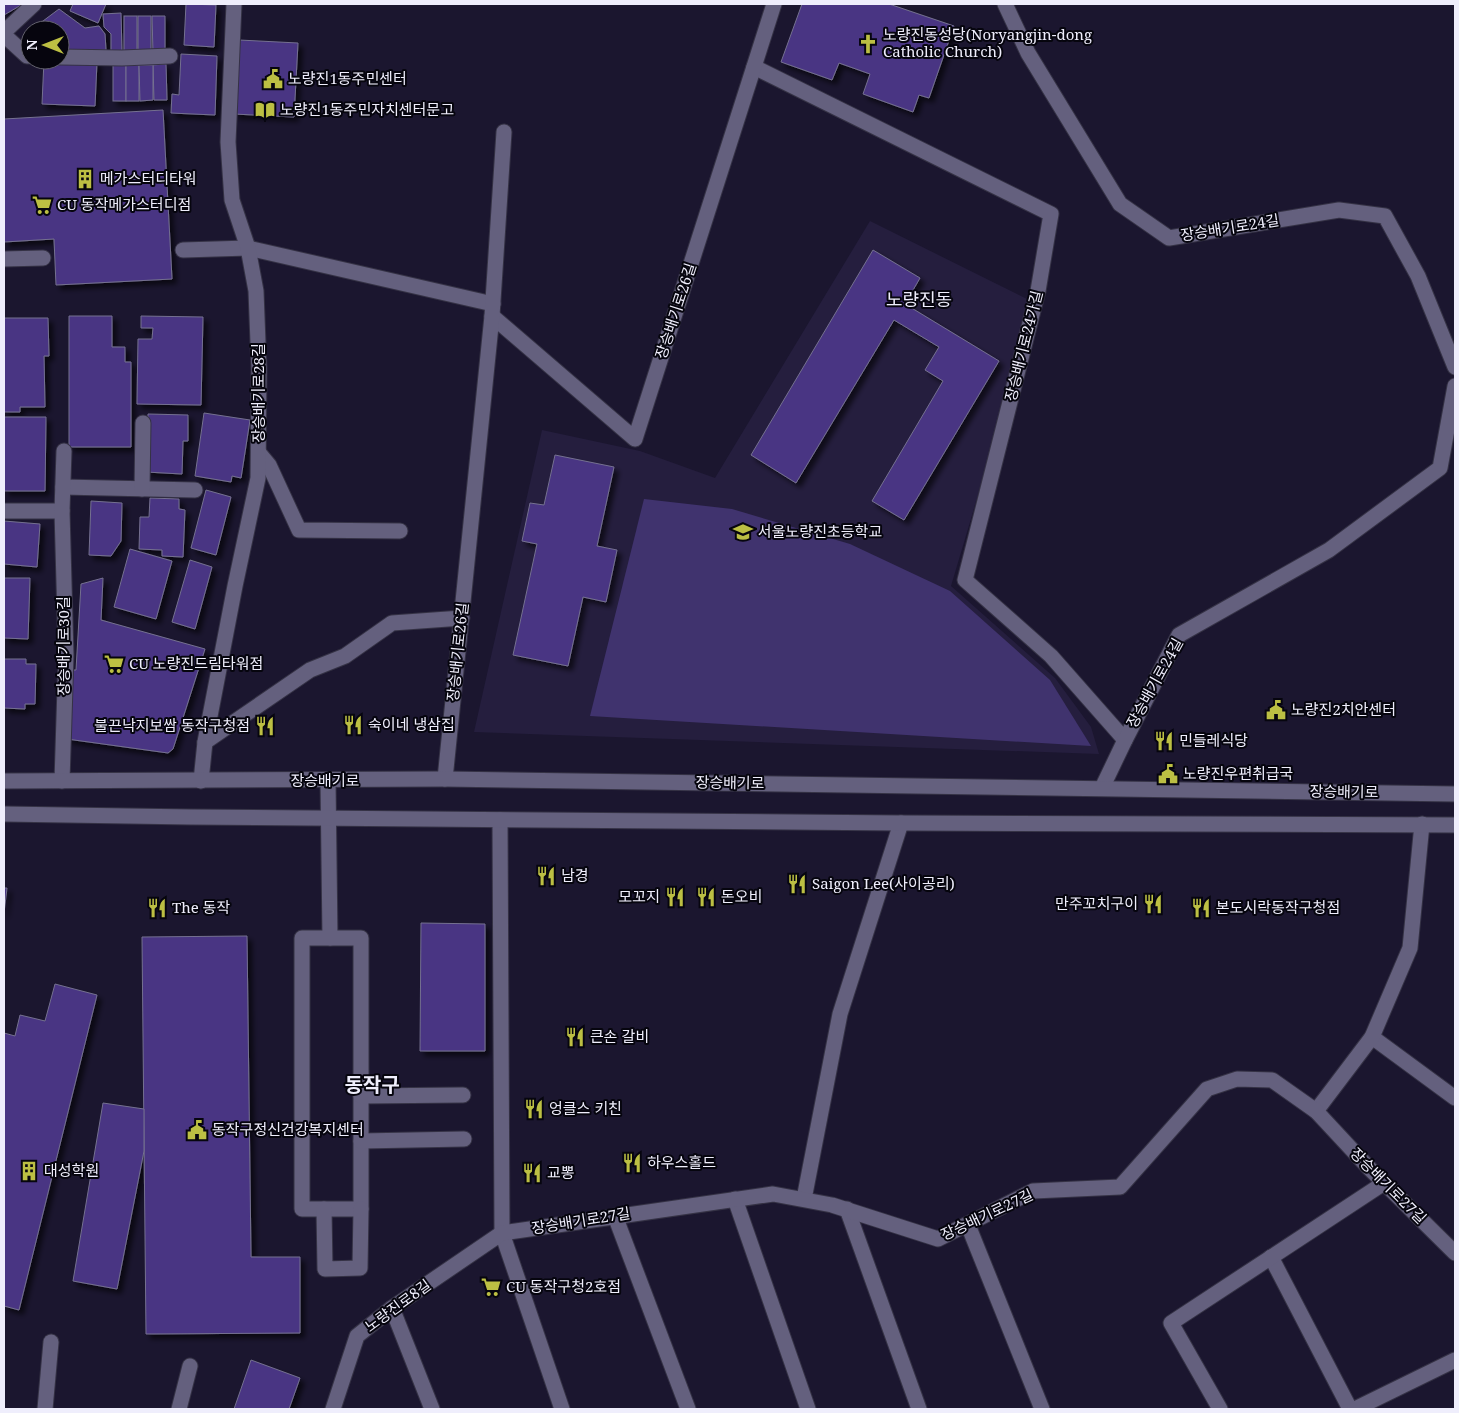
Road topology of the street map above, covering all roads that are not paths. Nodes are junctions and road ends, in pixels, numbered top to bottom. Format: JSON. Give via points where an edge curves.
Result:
{"nodes":[{"id":1,"x":34,"y":4,"type":"edge"},
{"id":2,"x":234,"y":4,"type":"edge"},
{"id":3,"x":774,"y":4,"type":"edge"},
{"id":4,"x":1005,"y":4,"type":"edge"},
{"id":5,"x":4,"y":33,"type":"edge"},
{"id":6,"x":20,"y":50,"type":"edge"},
{"id":7,"x":70,"y":56,"type":"edge"},
{"id":8,"x":170,"y":56,"type":"dead end"},
{"id":9,"x":754,"y":67,"type":"junction"},
{"id":10,"x":504,"y":132,"type":"dead end"},
{"id":11,"x":248,"y":248,"type":"junction"},
{"id":12,"x":183,"y":250,"type":"dead end"},
{"id":13,"x":43,"y":258,"type":"dead end"},
{"id":14,"x":4,"y":259,"type":"edge"},
{"id":15,"x":492,"y":310,"type":"junction"},
{"id":16,"x":1455,"y":367,"type":"edge"},
{"id":17,"x":1455,"y":386,"type":"edge"},
{"id":18,"x":143,"y":424,"type":"dead end"},
{"id":19,"x":64,"y":451,"type":"dead end"},
{"id":20,"x":259,"y":453,"type":"junction"},
{"id":21,"x":63,"y":487,"type":"junction"},
{"id":22,"x":142,"y":489,"type":"junction"},
{"id":23,"x":195,"y":490,"type":"dead end"},
{"id":24,"x":4,"y":510,"type":"edge"},
{"id":25,"x":62,"y":511,"type":"junction"},
{"id":26,"x":400,"y":531,"type":"dead end"},
{"id":27,"x":462,"y":618,"type":"junction"},
{"id":28,"x":1124,"y":740,"type":"junction"},
{"id":29,"x":205,"y":742,"type":"junction"},
{"id":30,"x":445,"y":779,"type":"junction"},
{"id":31,"x":4,"y":781,"type":"edge"},
{"id":32,"x":62,"y":781,"type":"junction"},
{"id":33,"x":201,"y":781,"type":"junction"},
{"id":34,"x":328,"y":781,"type":"junction"},
{"id":35,"x":1102,"y":788,"type":"junction"},
{"id":36,"x":1455,"y":794,"type":"edge"},
{"id":37,"x":4,"y":814,"type":"edge"},
{"id":38,"x":329,"y":818,"type":"junction"},
{"id":39,"x":500,"y":820,"type":"junction"},
{"id":40,"x":901,"y":823,"type":"junction"},
{"id":41,"x":1422,"y":824,"type":"junction"},
{"id":42,"x":1455,"y":825,"type":"edge"},
{"id":43,"x":330,"y":938,"type":"junction"},
{"id":44,"x":1372,"y":1037,"type":"junction"},
{"id":45,"x":463,"y":1095,"type":"dead end"},
{"id":46,"x":361,"y":1096,"type":"junction"},
{"id":47,"x":1455,"y":1098,"type":"edge"},
{"id":48,"x":1316,"y":1111,"type":"junction"},
{"id":49,"x":464,"y":1139,"type":"dead end"},
{"id":50,"x":361,"y":1141,"type":"junction"},
{"id":51,"x":1384,"y":1183,"type":"junction"},
{"id":52,"x":735,"y":1199,"type":"junction"},
{"id":53,"x":804,"y":1199,"type":"junction"},
{"id":54,"x":324,"y":1209,"type":"junction"},
{"id":55,"x":361,"y":1209,"type":"junction"},
{"id":56,"x":847,"y":1209,"type":"junction"},
{"id":57,"x":615,"y":1216,"type":"junction"},
{"id":58,"x":968,"y":1224,"type":"junction"},
{"id":59,"x":502,"y":1233,"type":"junction"},
{"id":60,"x":1455,"y":1253,"type":"edge"},
{"id":61,"x":1271,"y":1257,"type":"junction"},
{"id":62,"x":392,"y":1308,"type":"junction"},
{"id":63,"x":51,"y":1342,"type":"dead end"},
{"id":64,"x":1455,"y":1360,"type":"edge"},
{"id":65,"x":190,"y":1366,"type":"dead end"},
{"id":66,"x":46,"y":1409,"type":"edge"},
{"id":67,"x":179,"y":1409,"type":"edge"},
{"id":68,"x":333,"y":1409,"type":"edge"},
{"id":69,"x":432,"y":1409,"type":"edge"},
{"id":70,"x":562,"y":1409,"type":"edge"},
{"id":71,"x":688,"y":1409,"type":"edge"},
{"id":72,"x":808,"y":1409,"type":"edge"},
{"id":73,"x":919,"y":1409,"type":"edge"},
{"id":74,"x":1042,"y":1409,"type":"edge"},
{"id":75,"x":1220,"y":1409,"type":"edge"},
{"id":76,"x":1350,"y":1409,"type":"edge"},
{"id":77,"x":1356,"y":1409,"type":"edge"}],
"edges":[{"from":1,"to":5,"type":"street"},
{"from":2,"to":11,"type":"street","name":"장승배기로28길","via":[[228,142],[232,200]]},
{"from":3,"to":9,"type":"street","name":"장승배기로26길"},
{"from":4,"to":16,"type":"street","name":"장승배기로24길","via":[[1028,53],[1120,204],[1169,238],[1339,210],[1384,216],[1418,276]]},
{"from":5,"to":6,"type":"street"},
{"from":7,"to":8,"type":"street"},
{"from":9,"to":15,"type":"street","name":"장승배기로26길","via":[[635,439]]},
{"from":9,"to":28,"type":"street","name":"장승배기로24가길","via":[[1051,214],[1038,291],[966,580],[1051,656]]},
{"from":10,"to":15,"type":"street","name":"장승배기로26길"},
{"from":11,"to":12,"type":"street"},
{"from":11,"to":15,"type":"street"},
{"from":11,"to":20,"type":"street","name":"장승배기로28길","via":[[256,291]]},
{"from":13,"to":14,"type":"street"},
{"from":15,"to":27,"type":"street","name":"장승배기로26길"},
{"from":17,"to":28,"type":"street","name":"장승배기로24길","via":[[1440,468],[1329,550],[1179,635]]},
{"from":18,"to":22,"type":"street"},
{"from":19,"to":21,"type":"street","name":"장승배기로30길"},
{"from":20,"to":26,"type":"street","via":[[270,465],[298,530]]},
{"from":20,"to":29,"type":"street","name":"장승배기로28길","via":[[258,478]]},
{"from":21,"to":22,"type":"street"},
{"from":21,"to":25,"type":"street","name":"장승배기로30길"},
{"from":22,"to":23,"type":"street"},
{"from":24,"to":25,"type":"street"},
{"from":25,"to":32,"type":"street","name":"장승배기로30길","via":[[66,654]]},
{"from":27,"to":29,"type":"street","via":[[392,623],[345,656],[310,670]]},
{"from":27,"to":30,"type":"street","name":"장승배기로26길"},
{"from":28,"to":35,"type":"street","name":"장승배기로24길"},
{"from":29,"to":33,"type":"street","name":"장승배기로28길"},
{"from":30,"to":34,"type":"street","name":"장승배기로"},
{"from":30,"to":35,"type":"street","name":"장승배기로"},
{"from":31,"to":32,"type":"street","name":"장승배기로"},
{"from":32,"to":33,"type":"street","name":"장승배기로"},
{"from":33,"to":34,"type":"street","name":"장승배기로"},
{"from":34,"to":38,"type":"street"},
{"from":35,"to":36,"type":"street","name":"장승배기로"},
{"from":37,"to":38,"type":"street"},
{"from":38,"to":39,"type":"street"},
{"from":38,"to":43,"type":"street"},
{"from":39,"to":40,"type":"street"},
{"from":39,"to":59,"type":"street"},
{"from":40,"to":41,"type":"street"},
{"from":40,"to":53,"type":"street","via":[[840,1014]]},
{"from":41,"to":42,"type":"street"},
{"from":41,"to":44,"type":"street","via":[[1410,948]]},
{"from":43,"to":46,"type":"street","via":[[361,938]]},
{"from":43,"to":54,"type":"street","via":[[302,938],[302,1209]]},
{"from":44,"to":47,"type":"street"},
{"from":44,"to":48,"type":"street"},
{"from":45,"to":46,"type":"street"},
{"from":46,"to":50,"type":"street"},
{"from":48,"to":51,"type":"street","name":"장승배기로27길"},
{"from":48,"to":58,"type":"street","name":"장승배기로27길","via":[[1272,1080],[1237,1079],[1207,1089],[1120,1187],[1033,1191]]},
{"from":49,"to":50,"type":"street"},
{"from":50,"to":55,"type":"street"},
{"from":51,"to":60,"type":"street","name":"장승배기로27길"},
{"from":51,"to":61,"type":"street"},
{"from":52,"to":53,"type":"street","name":"장승배기로27길","via":[[773,1194]]},
{"from":52,"to":57,"type":"street","name":"장승배기로27길"},
{"from":52,"to":72,"type":"street"},
{"from":53,"to":56,"type":"street","name":"장승배기로27길"},
{"from":54,"to":55,"type":"street"},
{"from":54,"to":55,"type":"street","via":[[325,1268],[360,1268]]},
{"from":56,"to":58,"type":"street","name":"장승배기로27길","via":[[938,1239]]},
{"from":56,"to":73,"type":"street"},
{"from":57,"to":59,"type":"street","name":"장승배기로27길"},
{"from":57,"to":71,"type":"street"},
{"from":58,"to":74,"type":"street"},
{"from":59,"to":62,"type":"street","name":"노량진로8길"},
{"from":59,"to":70,"type":"street"},
{"from":61,"to":75,"type":"street","via":[[1171,1323]]},
{"from":61,"to":76,"type":"street"},
{"from":62,"to":68,"type":"street","name":"노량진로8길","via":[[357,1336]]},
{"from":62,"to":69,"type":"street"},
{"from":63,"to":66,"type":"street"},
{"from":64,"to":77,"type":"street"},
{"from":65,"to":67,"type":"street"}]}
